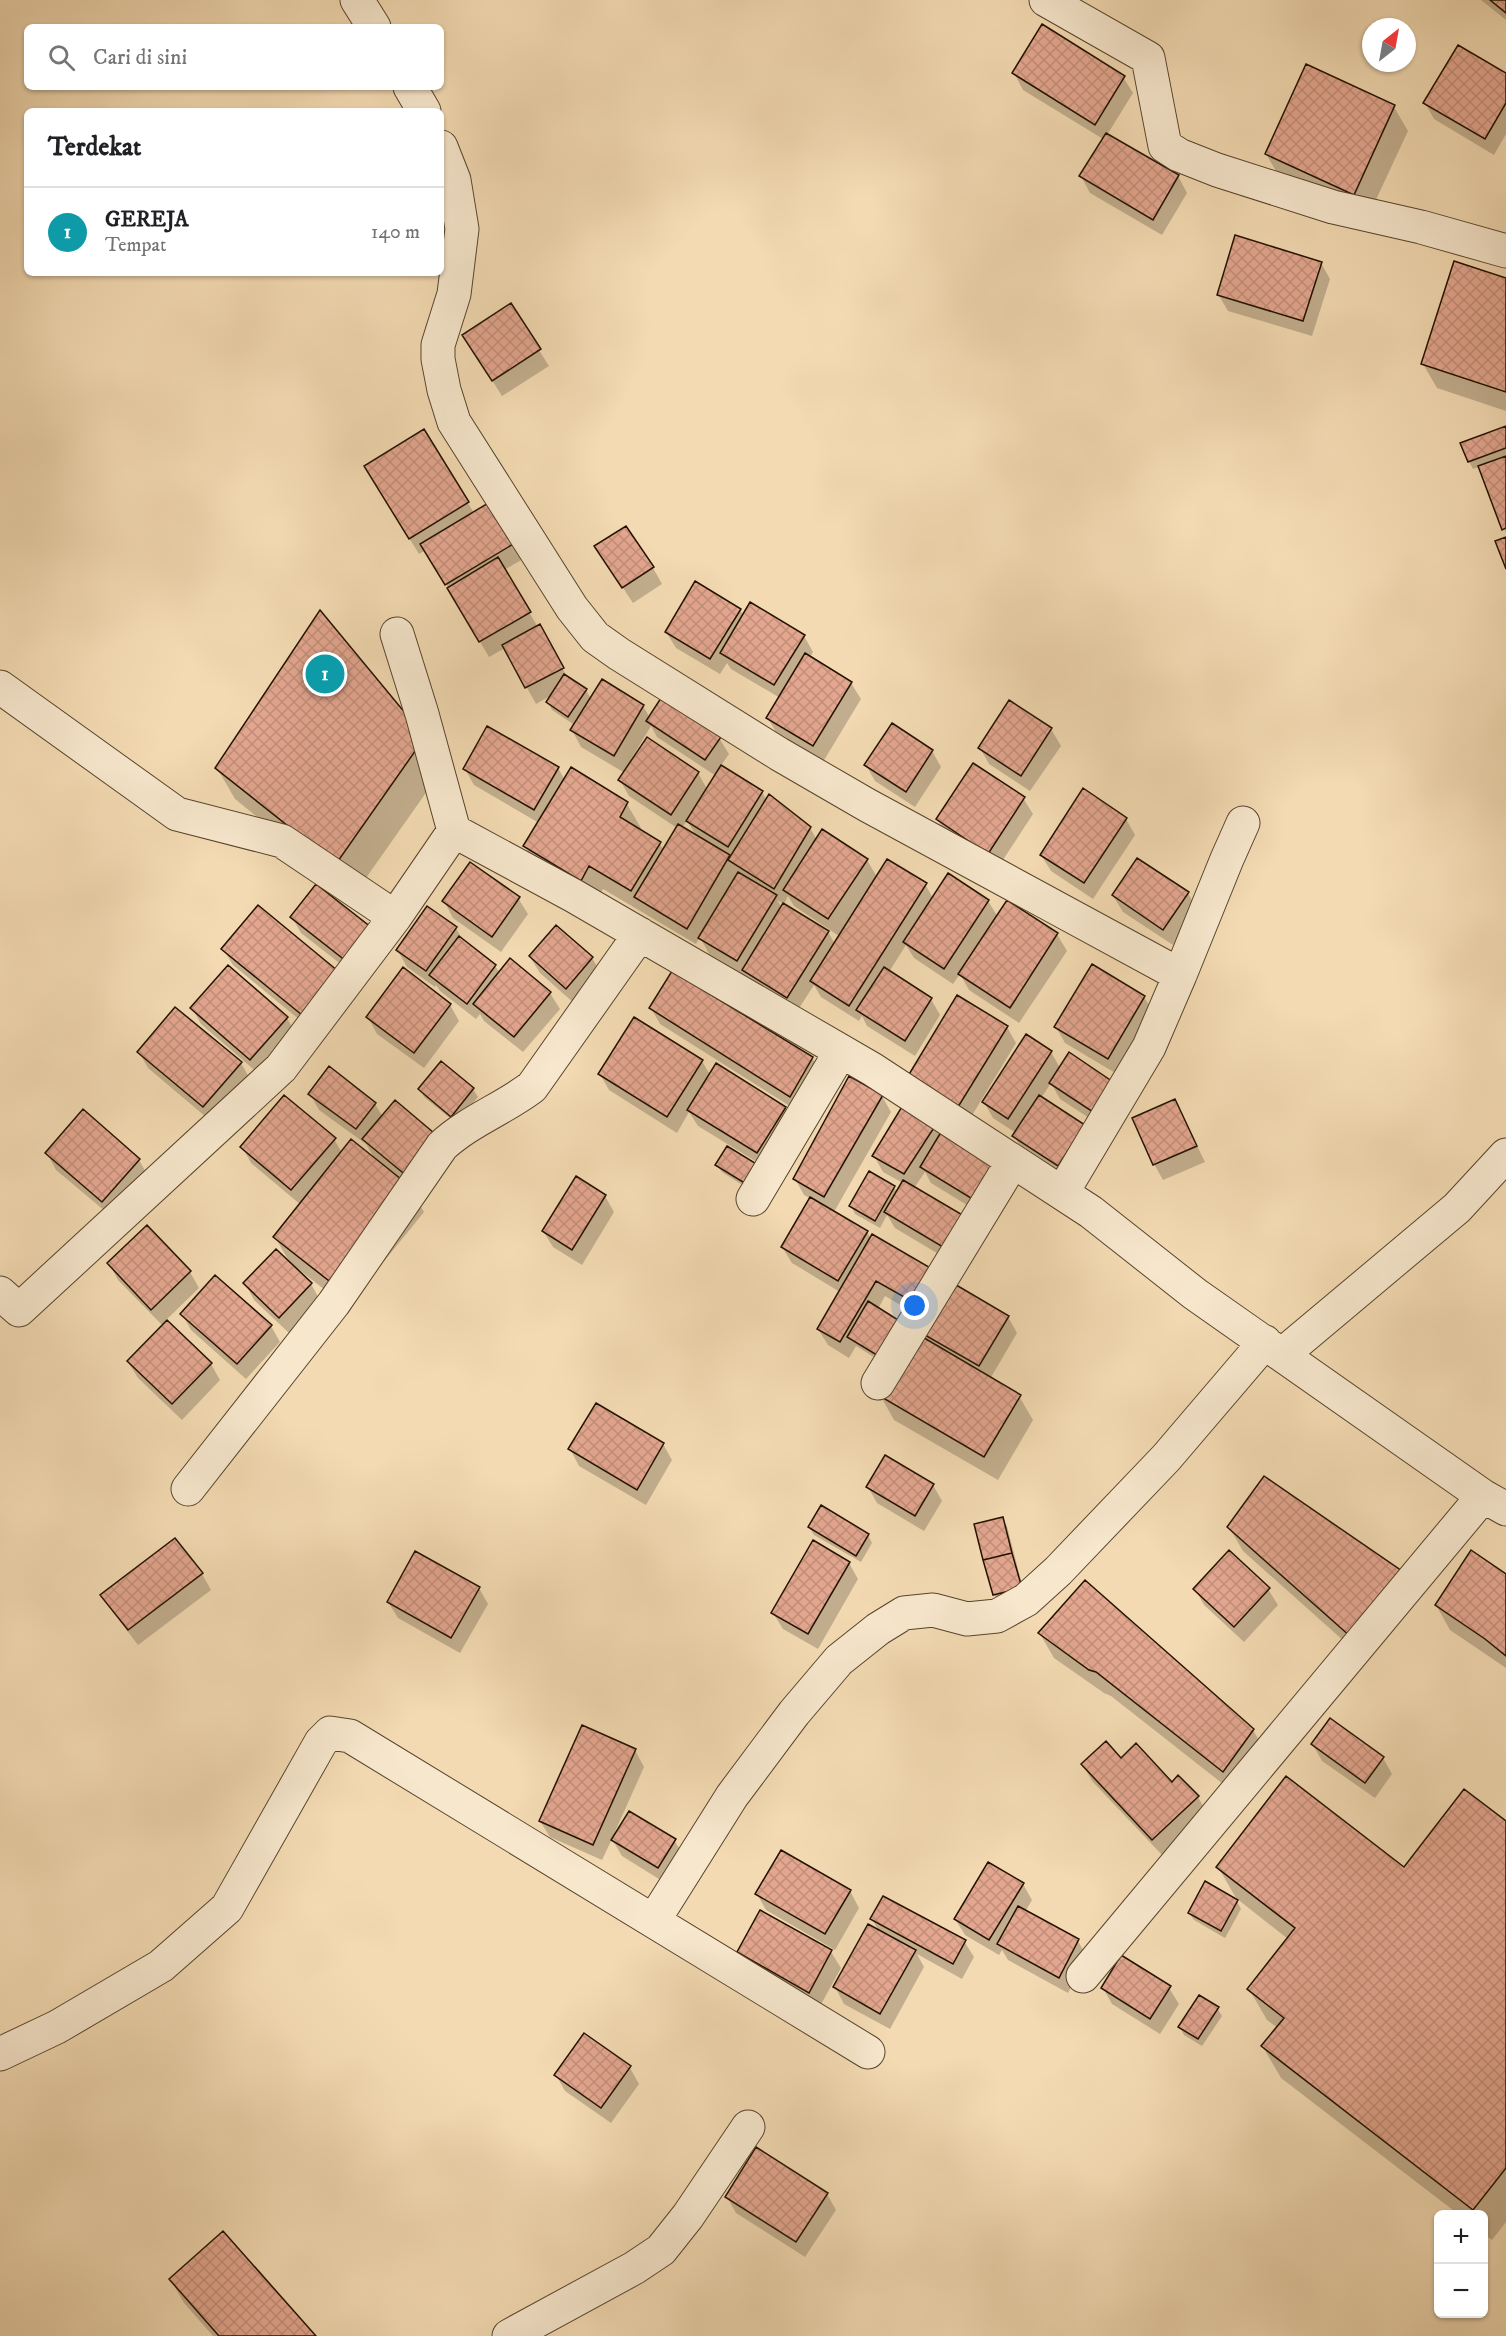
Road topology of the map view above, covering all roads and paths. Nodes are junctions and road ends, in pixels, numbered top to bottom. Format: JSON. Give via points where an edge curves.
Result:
{"nodes":[{"id":1,"x":357,"y":0,"type":"edge"},
{"id":2,"x":1046,"y":0,"type":"edge"},
{"id":3,"x":372,"y":24,"type":"edge"},
{"id":4,"x":412,"y":90,"type":"edge"},
{"id":5,"x":422,"y":108,"type":"edge"},
{"id":6,"x":444,"y":155,"type":"edge"},
{"id":7,"x":1506,"y":251,"type":"edge"},
{"id":8,"x":397,"y":634,"type":"dead end"},
{"id":9,"x":0,"y":687,"type":"edge"},
{"id":10,"x":1243,"y":823,"type":"dead end"},
{"id":11,"x":454,"y":831,"type":"junction"},
{"id":12,"x":395,"y":917,"type":"junction"},
{"id":13,"x":640,"y":934,"type":"junction"},
{"id":14,"x":1180,"y":975,"type":"junction"},
{"id":15,"x":841,"y":1051,"type":"junction"},
{"id":16,"x":1506,"y":1155,"type":"edge"},
{"id":17,"x":1013,"y":1161,"type":"junction"},
{"id":18,"x":1062,"y":1193,"type":"junction"},
{"id":19,"x":753,"y":1199,"type":"dead end"},
{"id":20,"x":0,"y":1293,"type":"edge"},
{"id":21,"x":1274,"y":1348,"type":"junction"},
{"id":22,"x":878,"y":1383,"type":"dead end"},
{"id":23,"x":188,"y":1489,"type":"dead end"},
{"id":24,"x":1495,"y":1502,"type":"edge"},
{"id":25,"x":654,"y":1920,"type":"junction"},
{"id":26,"x":1083,"y":1976,"type":"dead end"},
{"id":27,"x":868,"y":2052,"type":"dead end"},
{"id":28,"x":0,"y":2054,"type":"edge"},
{"id":29,"x":748,"y":2127,"type":"dead end"},
{"id":30,"x":509,"y":2336,"type":"edge"}],
"edges":[{"from":1,"to":3,"type":"street"},
{"from":2,"to":7,"type":"street","via":[[1148,58],[1165,146],[1179,155],[1333,207]]},
{"from":4,"to":5,"type":"street"},
{"from":6,"to":14,"type":"street","via":[[454,180],[462,229],[454,294],[438,345],[451,414],[572,608],[595,636],[779,754]]},
{"from":8,"to":11,"type":"street"},
{"from":9,"to":12,"type":"street","via":[[177,814],[282,841]]},
{"from":10,"to":14,"type":"street"},
{"from":11,"to":12,"type":"street"},
{"from":11,"to":13,"type":"street"},
{"from":12,"to":20,"type":"street","via":[[281,1068],[19,1311]]},
{"from":13,"to":15,"type":"street"},
{"from":13,"to":23,"type":"street","via":[[532,1087],[457,1132],[442,1146],[334,1303]]},
{"from":14,"to":18,"type":"street","via":[[1149,1047]]},
{"from":15,"to":17,"type":"street"},
{"from":15,"to":19,"type":"street"},
{"from":16,"to":21,"type":"street","via":[[1457,1208]]},
{"from":17,"to":18,"type":"street"},
{"from":17,"to":22,"type":"street"},
{"from":18,"to":21,"type":"street","via":[[1195,1294]]},
{"from":21,"to":24,"type":"street"},
{"from":21,"to":25,"type":"street","via":[[1026,1600],[998,1616],[967,1619],[933,1610],[904,1613],[839,1660],[732,1796]]},
{"from":24,"to":26,"type":"street"},
{"from":25,"to":27,"type":"street"},
{"from":25,"to":28,"type":"street","via":[[350,1736],[330,1733],[321,1742],[227,1908],[161,1966],[57,2027]]},
{"from":29,"to":30,"type":"street","via":[[661,2250]]}]}
